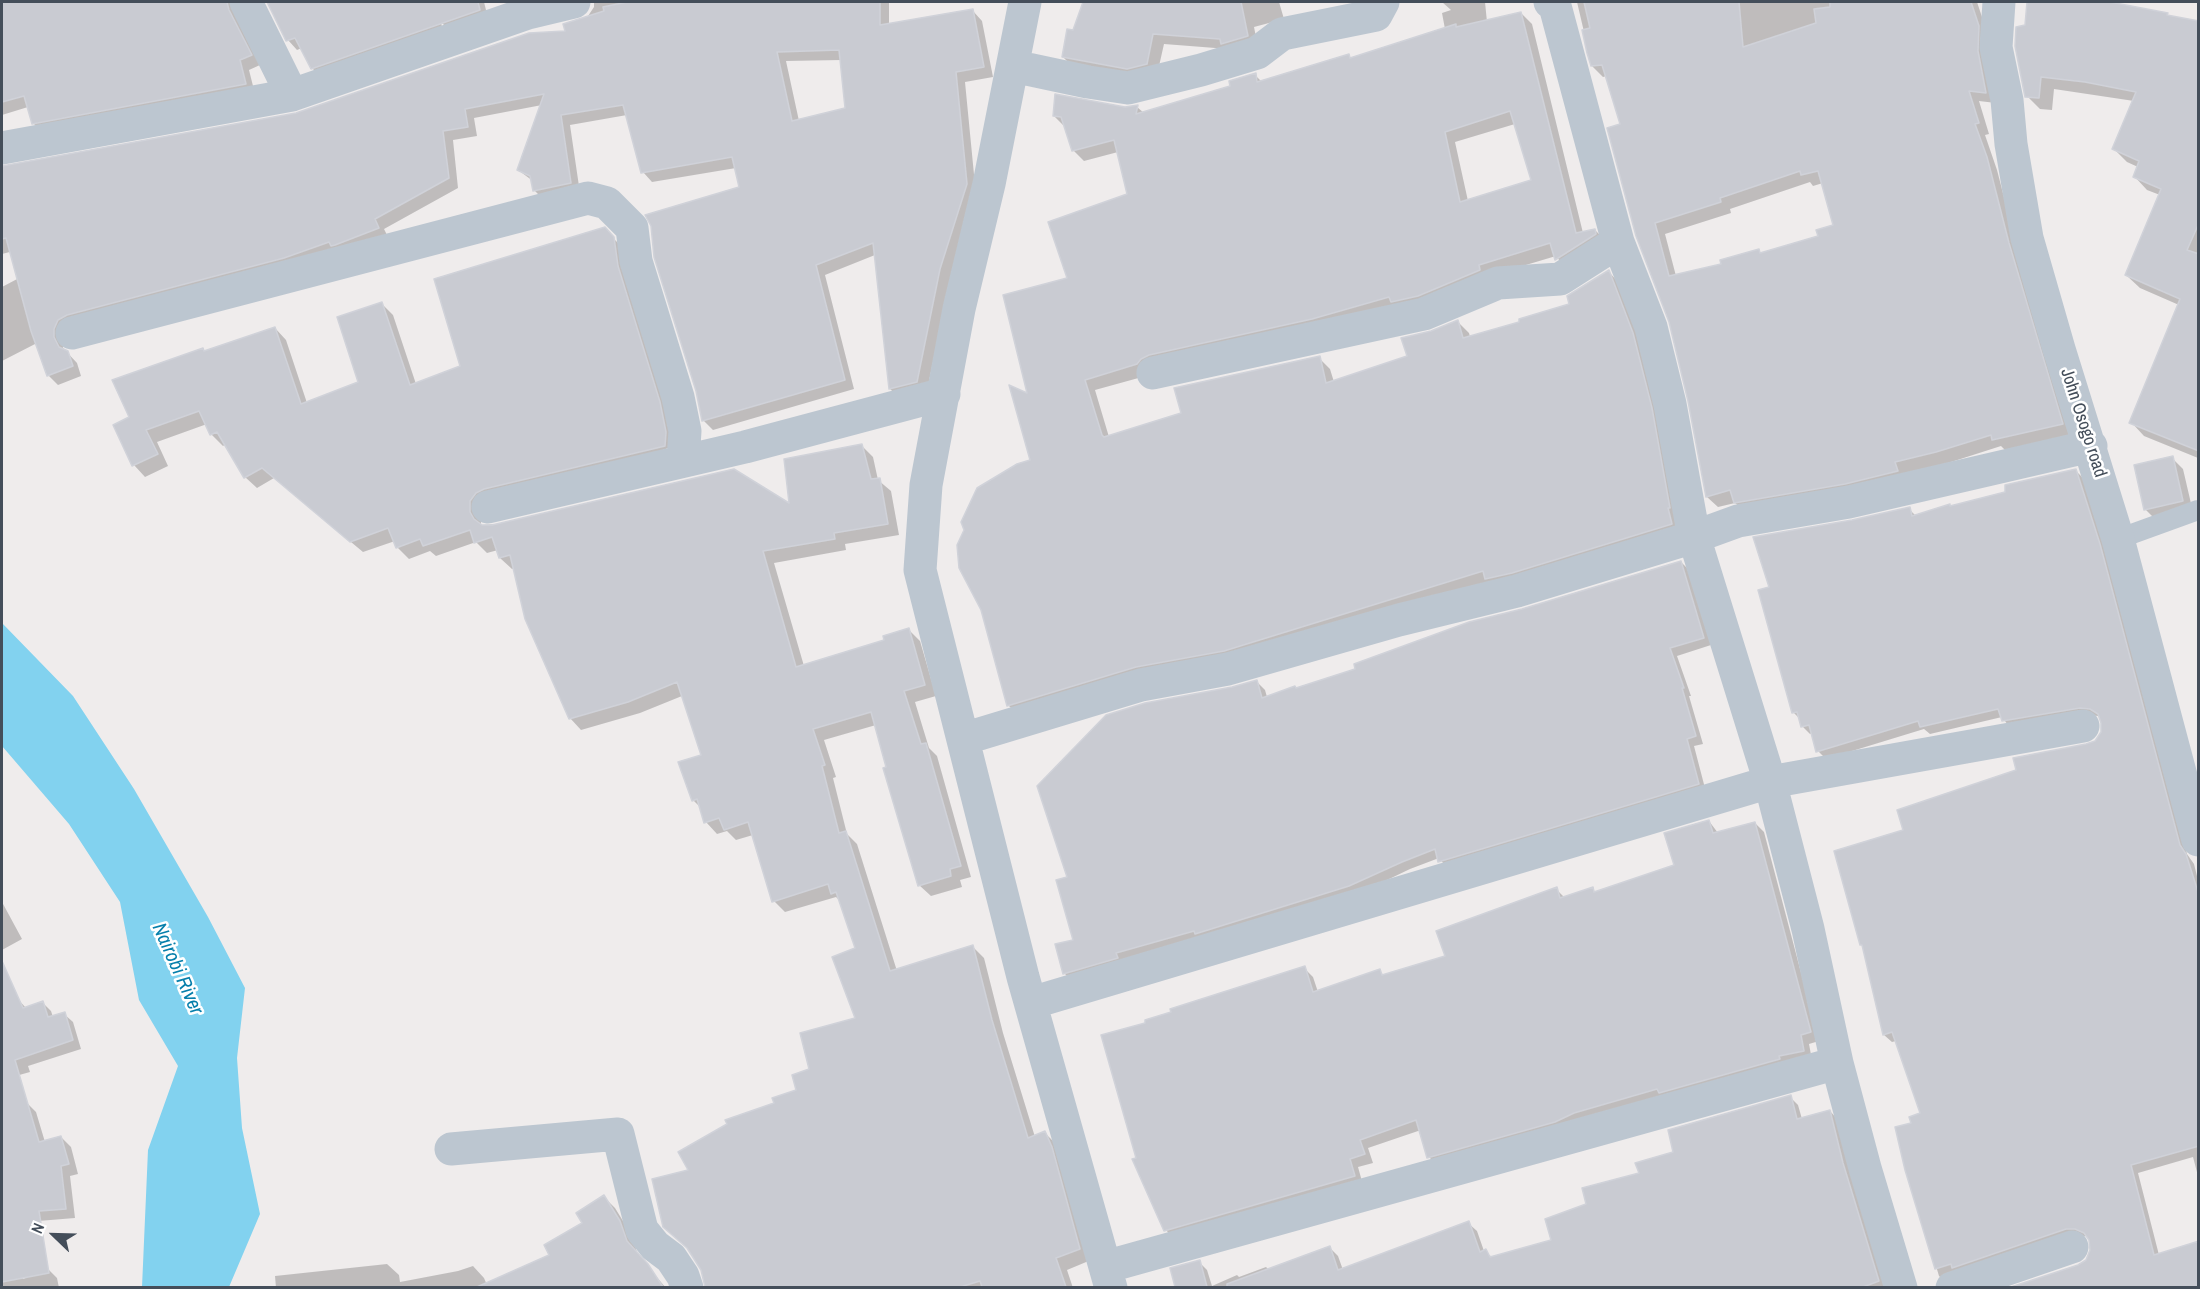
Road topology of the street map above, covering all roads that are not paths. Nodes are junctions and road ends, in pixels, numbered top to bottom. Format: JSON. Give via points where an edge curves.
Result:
{"nodes":[{"id":1,"x":246,"y":2,"type":"edge"},
{"id":2,"x":574,"y":2,"type":"edge"},
{"id":3,"x":1025,"y":2,"type":"edge"},
{"id":4,"x":1383,"y":2,"type":"edge"},
{"id":5,"x":1550,"y":2,"type":"edge"},
{"id":6,"x":1999,"y":2,"type":"edge"},
{"id":7,"x":1012,"y":66,"type":"junction"},
{"id":8,"x":292,"y":95,"type":"junction"},
{"id":9,"x":2,"y":148,"type":"edge"},
{"id":10,"x":1618,"y":242,"type":"junction"},
{"id":11,"x":72,"y":333,"type":"dead end"},
{"id":12,"x":1154,"y":373,"type":"dead end"},
{"id":13,"x":944,"y":394,"type":"junction"},
{"id":14,"x":2091,"y":446,"type":"junction"},
{"id":15,"x":682,"y":461,"type":"junction"},
{"id":16,"x":488,"y":507,"type":"dead end"},
{"id":17,"x":2199,"y":510,"type":"edge"},
{"id":18,"x":1694,"y":537,"type":"junction"},
{"id":19,"x":2118,"y":539,"type":"junction"},
{"id":20,"x":2083,"y":726,"type":"dead end"},
{"id":21,"x":963,"y":739,"type":"junction"},
{"id":22,"x":1770,"y":782,"type":"junction"},
{"id":23,"x":2199,"y":840,"type":"edge"},
{"id":24,"x":1030,"y":1003,"type":"junction"},
{"id":25,"x":1837,"y":1063,"type":"junction"},
{"id":26,"x":452,"y":1149,"type":"dead end"},
{"id":27,"x":2072,"y":1247,"type":"dead end"},
{"id":28,"x":1108,"y":1277,"type":"edge"},
{"id":29,"x":687,"y":1287,"type":"edge"},
{"id":30,"x":1901,"y":1287,"type":"edge"},
{"id":31,"x":1952,"y":1287,"type":"edge"}],
"edges":[{"from":1,"to":8,"type":"street"},
{"from":2,"to":8,"type":"street","via":[[528,13]]},
{"from":3,"to":7,"type":"street"},
{"from":4,"to":7,"type":"street","via":[[1376,15],[1282,34],[1257,53],[1128,88]]},
{"from":5,"to":10,"type":"street","via":[[1555,6]]},
{"from":6,"to":14,"type":"street","name":"John Osogo road","via":[[1996,47],[2027,238]]},
{"from":7,"to":13,"type":"street"},
{"from":8,"to":9,"type":"street"},
{"from":10,"to":12,"type":"street","via":[[1560,279],[1498,283],[1424,314]]},
{"from":10,"to":18,"type":"street","via":[[1651,327],[1670,404]]},
{"from":11,"to":15,"type":"street","via":[[588,198],[607,203],[632,228],[636,261],[678,397],[685,431]]},
{"from":13,"to":15,"type":"street"},
{"from":13,"to":21,"type":"street","via":[[926,485],[920,570]]},
{"from":14,"to":18,"type":"street","via":[[1849,502],[1738,521]]},
{"from":14,"to":19,"type":"street","name":"John Osogo road"},
{"from":15,"to":16,"type":"street"},
{"from":17,"to":19,"type":"lane"},
{"from":18,"to":21,"type":"street","via":[[1517,591],[1228,669],[1141,685]]},
{"from":18,"to":22,"type":"street"},
{"from":19,"to":23,"type":"street","name":"John Osogo road"},
{"from":20,"to":22,"type":"street"},
{"from":21,"to":24,"type":"street"},
{"from":22,"to":24,"type":"street"},
{"from":22,"to":25,"type":"street"},
{"from":24,"to":28,"type":"street"},
{"from":25,"to":28,"type":"street"},
{"from":25,"to":30,"type":"street"},
{"from":26,"to":29,"type":"street","via":[[618,1134],[642,1230],[671,1258]]},
{"from":27,"to":31,"type":"street"}]}
